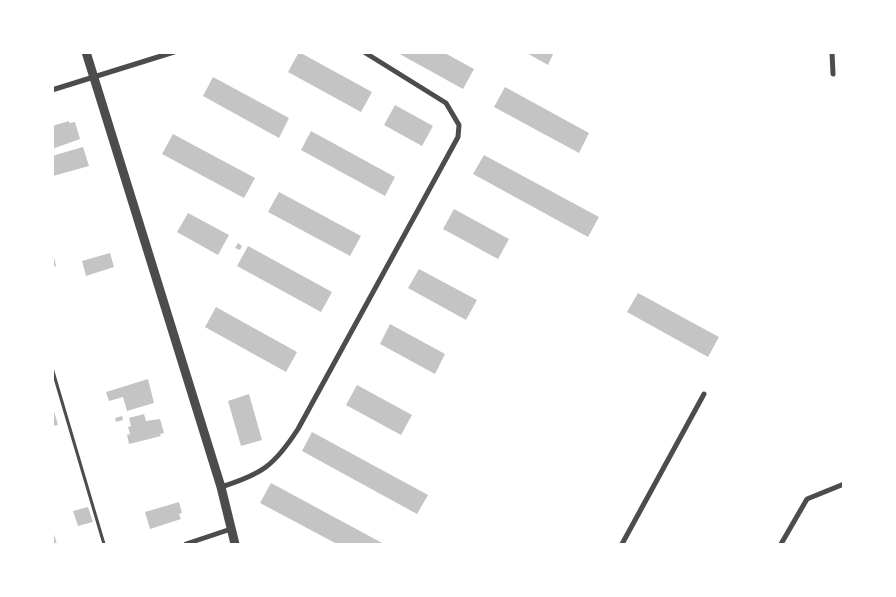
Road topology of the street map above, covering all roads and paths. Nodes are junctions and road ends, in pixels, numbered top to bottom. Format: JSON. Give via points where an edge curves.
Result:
{"nodes":[{"id":1,"x":86,"y":52,"type":"edge"},
{"id":2,"x":174,"y":52,"type":"edge"},
{"id":3,"x":364,"y":52,"type":"edge"},
{"id":4,"x":832,"y":52,"type":"edge"},
{"id":5,"x":834,"y":74,"type":"dead end"},
{"id":6,"x":93,"y":77,"type":"junction"},
{"id":7,"x":52,"y":90,"type":"edge"},
{"id":8,"x":52,"y":368,"type":"edge"},
{"id":9,"x":704,"y":394,"type":"dead end"},
{"id":10,"x":844,"y":484,"type":"edge"},
{"id":11,"x":221,"y":487,"type":"junction"},
{"id":12,"x":231,"y":529,"type":"junction"},
{"id":13,"x":104,"y":544,"type":"edge"},
{"id":14,"x":186,"y":544,"type":"edge"},
{"id":15,"x":235,"y":544,"type":"edge"},
{"id":16,"x":622,"y":544,"type":"edge"},
{"id":17,"x":781,"y":544,"type":"edge"}],
"edges":[{"from":1,"to":6,"type":"street"},
{"from":2,"to":6,"type":"street"},
{"from":3,"to":11,"type":"street","via":[[446,103],[459,125],[458,137],[284,450],[261,472]]},
{"from":4,"to":5,"type":"street"},
{"from":6,"to":7,"type":"street"},
{"from":6,"to":11,"type":"street"},
{"from":8,"to":13,"type":"lane"},
{"from":9,"to":16,"type":"street"},
{"from":10,"to":17,"type":"street","via":[[807,499]]},
{"from":11,"to":12,"type":"street"},
{"from":12,"to":14,"type":"street"},
{"from":12,"to":15,"type":"street"}]}
